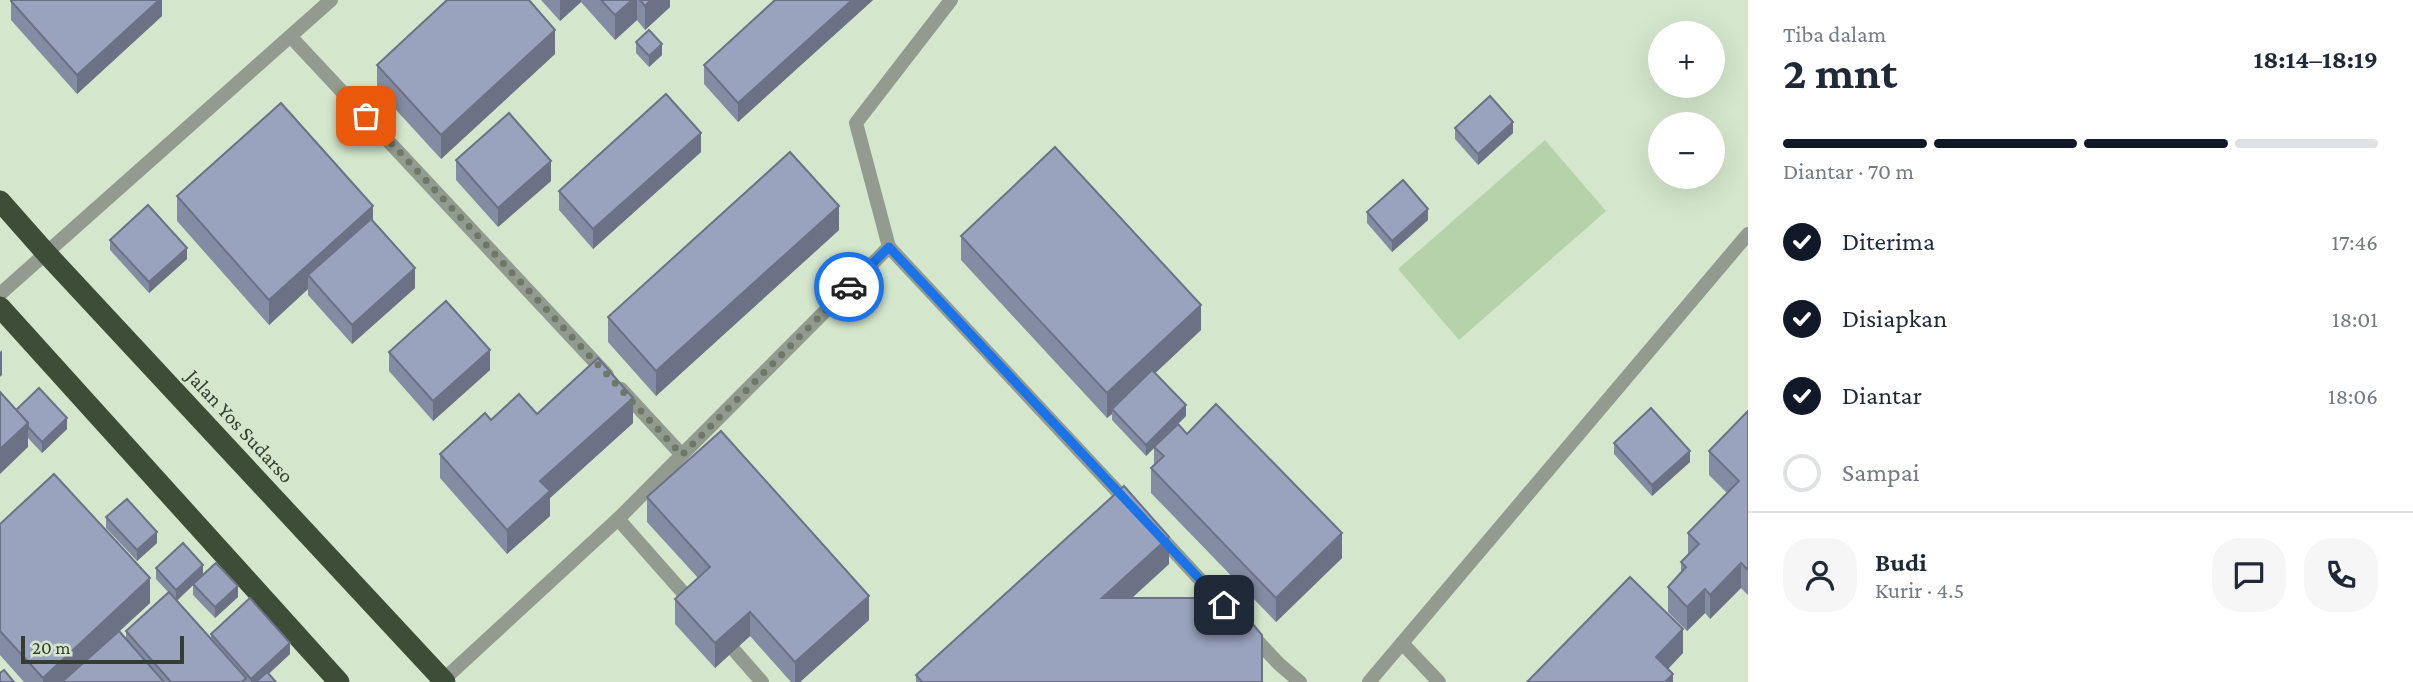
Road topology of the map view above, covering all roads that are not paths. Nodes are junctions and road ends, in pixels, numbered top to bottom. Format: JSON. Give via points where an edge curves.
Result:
{"nodes":[{"id":1,"x":331,"y":0,"type":"edge"},
{"id":2,"x":951,"y":0,"type":"edge"},
{"id":3,"x":291,"y":37,"type":"junction"},
{"id":4,"x":0,"y":201,"type":"edge"},
{"id":5,"x":1748,"y":234,"type":"edge"},
{"id":6,"x":889,"y":247,"type":"junction"},
{"id":7,"x":46,"y":253,"type":"junction"},
{"id":8,"x":0,"y":294,"type":"edge"},
{"id":9,"x":0,"y":307,"type":"edge"},
{"id":10,"x":682,"y":455,"type":"junction"},
{"id":11,"x":618,"y":519,"type":"junction"},
{"id":12,"x":695,"y":606,"type":"edge"},
{"id":13,"x":1402,"y":643,"type":"junction"},
{"id":14,"x":734,"y":650,"type":"edge"},
{"id":15,"x":443,"y":681,"type":"edge"},
{"id":16,"x":339,"y":682,"type":"edge"},
{"id":17,"x":762,"y":682,"type":"edge"},
{"id":18,"x":1300,"y":682,"type":"edge"},
{"id":19,"x":1369,"y":682,"type":"edge"},
{"id":20,"x":1439,"y":682,"type":"edge"}],
"edges":[{"from":1,"to":3,"type":"street"},
{"from":2,"to":6,"type":"street","via":[[856,123]]},
{"from":3,"to":7,"type":"street"},
{"from":3,"to":10,"type":"street"},
{"from":4,"to":7,"type":"highway","name":"Jalan Yos Sudarso"},
{"from":5,"to":13,"type":"street"},
{"from":6,"to":10,"type":"street"},
{"from":6,"to":18,"type":"street"},
{"from":7,"to":8,"type":"street"},
{"from":7,"to":15,"type":"highway","name":"Jalan Yos Sudarso"},
{"from":9,"to":16,"type":"highway"},
{"from":10,"to":11,"type":"street"},
{"from":11,"to":12,"type":"street"},
{"from":11,"to":15,"type":"street"},
{"from":13,"to":19,"type":"street"},
{"from":13,"to":20,"type":"street"},
{"from":14,"to":17,"type":"street"}]}
